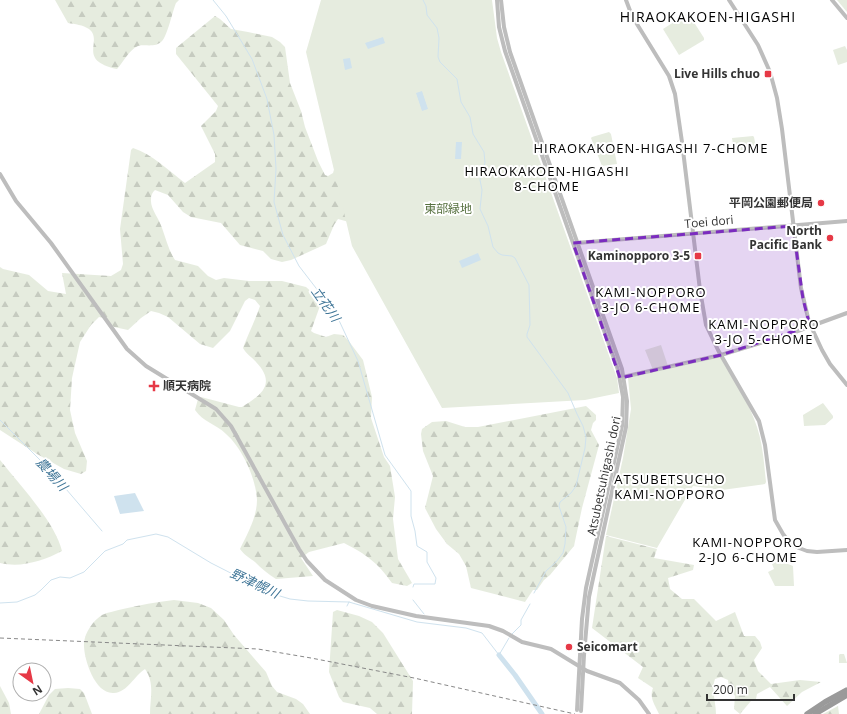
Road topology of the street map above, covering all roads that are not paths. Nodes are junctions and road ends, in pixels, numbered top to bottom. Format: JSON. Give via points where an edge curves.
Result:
{"nodes":[{"id":1,"x":497,"y":0,"type":"edge"},
{"id":2,"x":501,"y":0,"type":"edge"},
{"id":3,"x":626,"y":0,"type":"edge"},
{"id":4,"x":729,"y":0,"type":"edge"},
{"id":5,"x":832,"y":0,"type":"edge"},
{"id":6,"x":847,"y":18,"type":"edge"},
{"id":7,"x":0,"y":174,"type":"edge"},
{"id":8,"x":847,"y":221,"type":"edge"},
{"id":9,"x":793,"y":226,"type":"junction"},
{"id":10,"x":693,"y":233,"type":"junction"},
{"id":11,"x":575,"y":243,"type":"junction"},
{"id":12,"x":847,"y":313,"type":"edge"},
{"id":13,"x":810,"y":326,"type":"junction"},
{"id":14,"x":721,"y":355,"type":"junction"},
{"id":15,"x":622,"y":377,"type":"junction"},
{"id":16,"x":847,"y":385,"type":"edge"},
{"id":17,"x":847,"y":550,"type":"edge"},
{"id":18,"x":582,"y":668,"type":"junction"},
{"id":19,"x":847,"y":690,"type":"edge"},
{"id":20,"x":847,"y":695,"type":"edge"},
{"id":21,"x":579,"y":711,"type":"dead end"},
{"id":22,"x":648,"y":714,"type":"edge"},
{"id":23,"x":807,"y":714,"type":"edge"},
{"id":24,"x":815,"y":714,"type":"edge"}],
"edges":[{"from":1,"to":11,"type":"street","name":"Atsubetsuhigashi dori","via":[[499,27],[505,51]]},
{"from":2,"to":11,"type":"street","name":"Atsubetsuhigashi dori","via":[[510,52]]},
{"from":3,"to":10,"type":"street","via":[[632,16],[669,76],[675,94]]},
{"from":4,"to":9,"type":"street","via":[[758,45],[770,72],[779,110]]},
{"from":5,"to":6,"type":"street"},
{"from":7,"to":18,"type":"street","via":[[16,201],[51,243],[127,349],[146,366],[216,409],[231,426],[299,549],[325,580],[356,600],[372,606],[416,616],[494,627],[522,642],[558,652]]},
{"from":8,"to":9,"type":"street","name":"Toei dori"},
{"from":9,"to":10,"type":"street","name":"Toei dori"},
{"from":9,"to":13,"type":"street","via":[[803,299]]},
{"from":10,"to":11,"type":"street","name":"Toei dori"},
{"from":10,"to":14,"type":"street","via":[[706,325]]},
{"from":11,"to":15,"type":"street","name":"Atsubetsuhigashi dori"},
{"from":12,"to":13,"type":"street"},
{"from":13,"to":14,"type":"street"},
{"from":13,"to":16,"type":"street","via":[[830,364]]},
{"from":14,"to":15,"type":"street"},
{"from":14,"to":17,"type":"street","via":[[759,421],[765,445],[775,520],[783,534],[790,543],[807,551]]},
{"from":15,"to":18,"type":"street","name":"Atsubetsuhigashi dori","via":[[628,401],[626,427],[589,597]]},
{"from":18,"to":21,"type":"street","name":"Atsubetsuhigashi dori"},
{"from":18,"to":22,"type":"street","via":[[623,685],[639,700]]},
{"from":19,"to":23,"type":"highway"},
{"from":20,"to":24,"type":"highway"}]}
